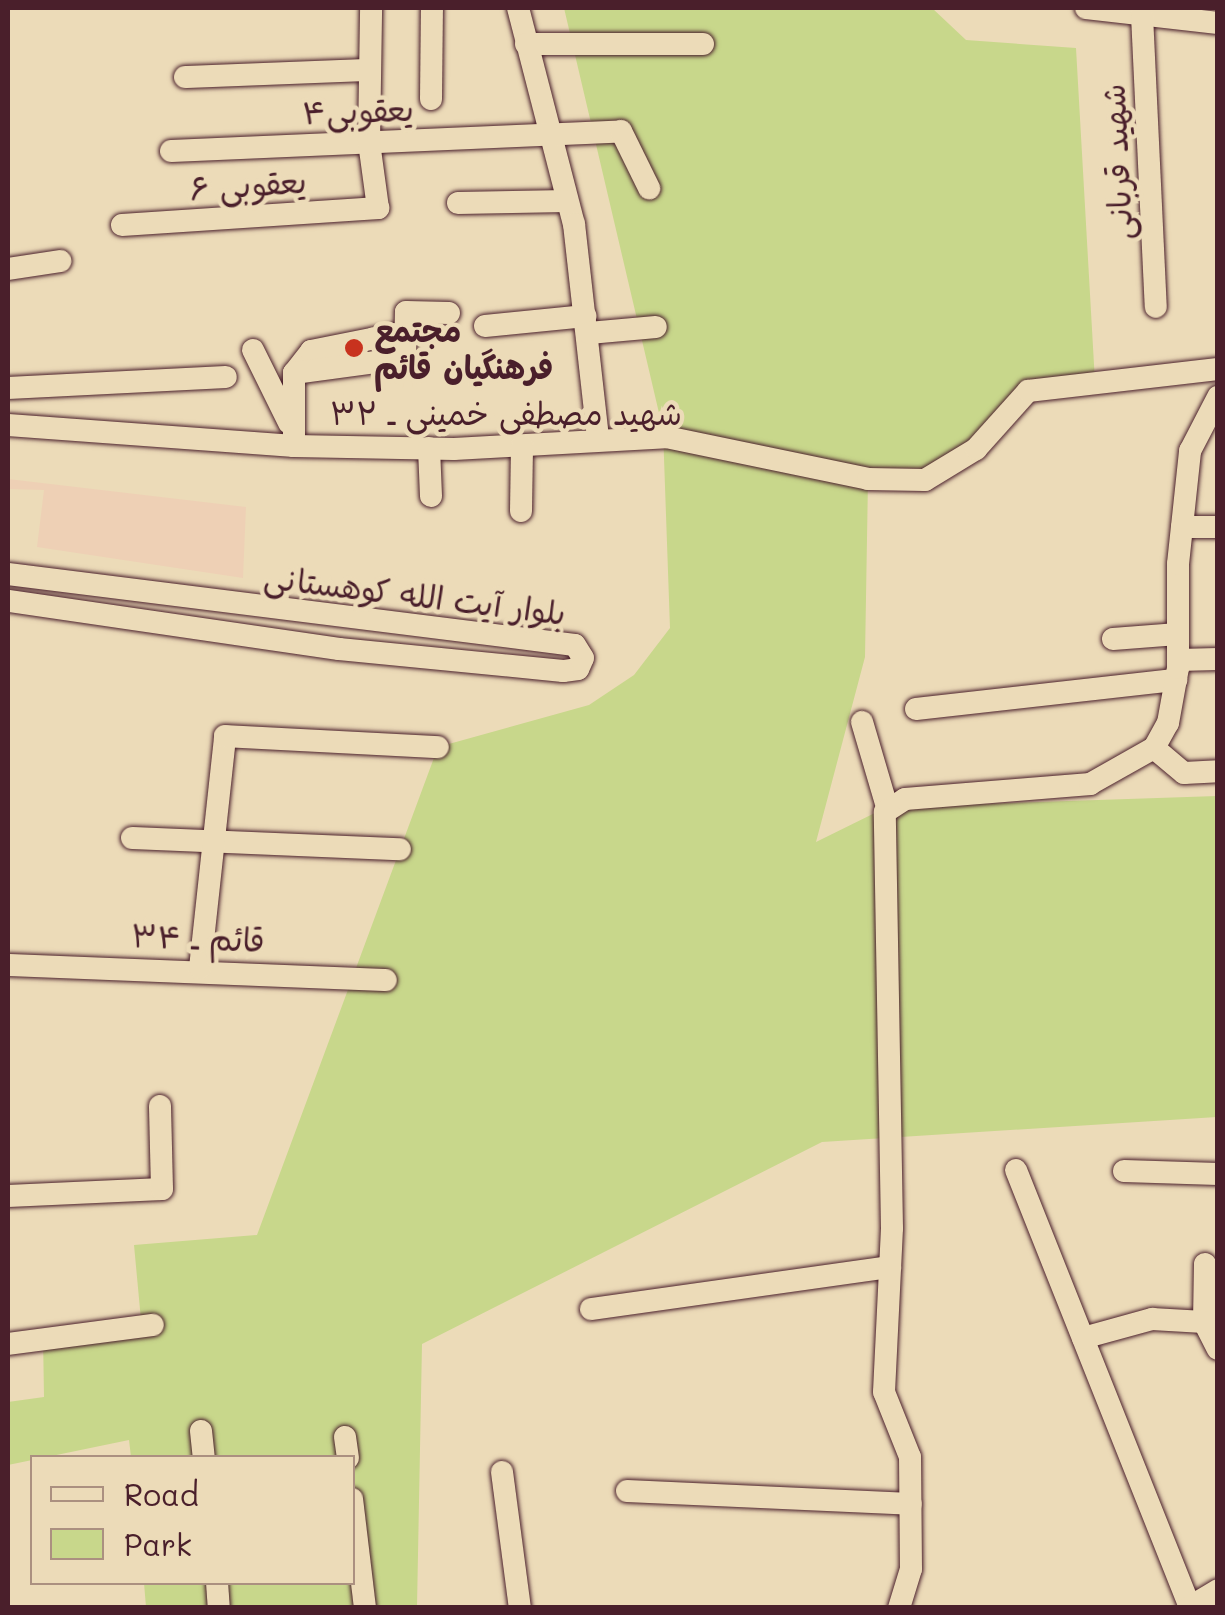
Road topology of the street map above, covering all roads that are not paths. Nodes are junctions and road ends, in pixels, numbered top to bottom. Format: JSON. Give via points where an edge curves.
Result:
{"nodes":[{"id":1,"x":371,"y":8,"type":"edge"},
{"id":2,"x":432,"y":8,"type":"edge"},
{"id":3,"x":518,"y":8,"type":"edge"},
{"id":4,"x":1086,"y":8,"type":"edge"},
{"id":5,"x":1149,"y":12,"type":"edge"},
{"id":6,"x":1218,"y":23,"type":"edge"},
{"id":7,"x":526,"y":44,"type":"junction"},
{"id":8,"x":703,"y":44,"type":"dead end"},
{"id":9,"x":368,"y":70,"type":"junction"},
{"id":10,"x":184,"y":77,"type":"dead end"},
{"id":11,"x":431,"y":99,"type":"dead end"},
{"id":12,"x":548,"y":137,"type":"junction"},
{"id":13,"x":369,"y":142,"type":"junction"},
{"id":14,"x":171,"y":152,"type":"dead end"},
{"id":15,"x":649,"y":188,"type":"dead end"},
{"id":16,"x":567,"y":201,"type":"junction"},
{"id":17,"x":458,"y":203,"type":"dead end"},
{"id":18,"x":122,"y":225,"type":"dead end"},
{"id":19,"x":60,"y":261,"type":"dead end"},
{"id":20,"x":8,"y":269,"type":"edge"},
{"id":21,"x":1156,"y":307,"type":"dead end"},
{"id":22,"x":449,"y":313,"type":"dead end"},
{"id":23,"x":588,"y":324,"type":"junction"},
{"id":24,"x":485,"y":326,"type":"dead end"},
{"id":25,"x":656,"y":327,"type":"dead end"},
{"id":26,"x":253,"y":350,"type":"dead end"},
{"id":27,"x":1218,"y":369,"type":"edge"},
{"id":28,"x":226,"y":377,"type":"dead end"},
{"id":29,"x":8,"y":388,"type":"edge"},
{"id":30,"x":1217,"y":399,"type":"edge"},
{"id":31,"x":8,"y":426,"type":"edge"},
{"id":32,"x":598,"y":438,"type":"junction"},
{"id":33,"x":294,"y":446,"type":"junction"},
{"id":34,"x":522,"y":446,"type":"junction"},
{"id":35,"x":429,"y":448,"type":"junction"},
{"id":36,"x":431,"y":496,"type":"dead end"},
{"id":37,"x":517,"y":507,"type":"dead end"},
{"id":38,"x":1182,"y":527,"type":"junction"},
{"id":39,"x":1218,"y":527,"type":"edge"},
{"id":40,"x":8,"y":574,"type":"edge"},
{"id":41,"x":8,"y":601,"type":"edge"},
{"id":42,"x":1178,"y":634,"type":"junction"},
{"id":43,"x":1113,"y":640,"type":"dead end"},
{"id":44,"x":1218,"y":659,"type":"edge"},
{"id":45,"x":1177,"y":670,"type":"junction"},
{"id":46,"x":916,"y":709,"type":"dead end"},
{"id":47,"x":862,"y":722,"type":"dead end"},
{"id":48,"x":438,"y":746,"type":"dead end"},
{"id":49,"x":1154,"y":748,"type":"junction"},
{"id":50,"x":1218,"y":772,"type":"edge"},
{"id":51,"x":887,"y":807,"type":"junction"},
{"id":52,"x":132,"y":838,"type":"dead end"},
{"id":53,"x":215,"y":846,"type":"junction"},
{"id":54,"x":400,"y":850,"type":"dead end"},
{"id":55,"x":8,"y":964,"type":"edge"},
{"id":56,"x":200,"y":968,"type":"junction"},
{"id":57,"x":386,"y":980,"type":"dead end"},
{"id":58,"x":160,"y":1106,"type":"dead end"},
{"id":59,"x":1016,"y":1170,"type":"dead end"},
{"id":60,"x":1124,"y":1171,"type":"dead end"},
{"id":61,"x":1218,"y":1174,"type":"edge"},
{"id":62,"x":8,"y":1196,"type":"edge"},
{"id":63,"x":1205,"y":1264,"type":"dead end"},
{"id":64,"x":890,"y":1267,"type":"junction"},
{"id":65,"x":591,"y":1310,"type":"dead end"},
{"id":66,"x":1204,"y":1322,"type":"junction"},
{"id":67,"x":154,"y":1325,"type":"dead end"},
{"id":68,"x":1083,"y":1338,"type":"junction"},
{"id":69,"x":8,"y":1344,"type":"edge"},
{"id":70,"x":1218,"y":1349,"type":"edge"},
{"id":71,"x":201,"y":1431,"type":"dead end"},
{"id":72,"x":204,"y":1455,"type":"edge"},
{"id":73,"x":502,"y":1472,"type":"dead end"},
{"id":74,"x":627,"y":1491,"type":"dead end"},
{"id":75,"x":910,"y":1504,"type":"junction"},
{"id":76,"x":355,"y":1524,"type":"edge"},
{"id":77,"x":1218,"y":1590,"type":"edge"},
{"id":78,"x":1190,"y":1607,"type":"edge"},
{"id":79,"x":365,"y":1608,"type":"edge"},
{"id":80,"x":520,"y":1608,"type":"edge"},
{"id":81,"x":899,"y":1608,"type":"edge"}],
"edges":[{"from":1,"to":9,"type":"street"},
{"from":2,"to":11,"type":"street"},
{"from":3,"to":7,"type":"street"},
{"from":4,"to":5,"type":"street"},
{"from":5,"to":6,"type":"street"},
{"from":5,"to":21,"type":"street","name":"شهید قربانی"},
{"from":7,"to":8,"type":"street"},
{"from":7,"to":12,"type":"street"},
{"from":9,"to":10,"type":"street"},
{"from":9,"to":13,"type":"street"},
{"from":12,"to":13,"type":"street","name":"یعقوبی۴"},
{"from":12,"to":15,"type":"street","name":"یعقوبی۴","via":[[621,131]]},
{"from":12,"to":16,"type":"street"},
{"from":13,"to":14,"type":"street","name":"یعقوبی۴"},
{"from":13,"to":18,"type":"street","name":"یعقوبی ۶","via":[[378,208]]},
{"from":16,"to":17,"type":"street"},
{"from":16,"to":23,"type":"street"},
{"from":19,"to":20,"type":"street"},
{"from":22,"to":33,"type":"street","via":[[406,312],[405,358],[294,373]]},
{"from":23,"to":24,"type":"street"},
{"from":23,"to":25,"type":"street"},
{"from":23,"to":32,"type":"street"},
{"from":26,"to":33,"type":"street","via":[[286,413]]},
{"from":27,"to":32,"type":"street","name":"شهید مصطفی خمینی ـ ۳۲","via":[[1028,391],[976,448],[925,480],[868,480],[666,437]]},
{"from":28,"to":29,"type":"street"},
{"from":30,"to":38,"type":"street","via":[[1190,450]]},
{"from":31,"to":33,"type":"street","name":"شهید مصطفی خمینی ـ ۳۲"},
{"from":32,"to":34,"type":"street","name":"شهید مصطفی خمینی ـ ۳۲"},
{"from":33,"to":35,"type":"street","name":"شهید مصطفی خمینی ـ ۳۲"},
{"from":34,"to":35,"type":"street","name":"شهید مصطفی خمینی ـ ۳۲"},
{"from":34,"to":37,"type":"street"},
{"from":35,"to":36,"type":"street"},
{"from":38,"to":39,"type":"street"},
{"from":38,"to":42,"type":"street"},
{"from":40,"to":41,"type":"street","name":"بلوار آیت الله کوهستانی","via":[[575,645],[583,658],[578,669],[563,671],[339,648]]},
{"from":42,"to":43,"type":"street"},
{"from":42,"to":45,"type":"street"},
{"from":44,"to":45,"type":"street"},
{"from":45,"to":46,"type":"street"},
{"from":45,"to":49,"type":"street","via":[[1168,723]]},
{"from":47,"to":51,"type":"street"},
{"from":48,"to":53,"type":"street","via":[[225,736]]},
{"from":49,"to":50,"type":"street","via":[[1184,773]]},
{"from":49,"to":51,"type":"street","via":[[1090,784],[911,798]]},
{"from":51,"to":64,"type":"street"},
{"from":52,"to":53,"type":"street"},
{"from":53,"to":54,"type":"street"},
{"from":53,"to":56,"type":"street"},
{"from":55,"to":56,"type":"street","name":"قائم ـ ۳۴"},
{"from":56,"to":57,"type":"street","name":"قائم ـ ۳۴"},
{"from":58,"to":62,"type":"street","via":[[162,1189]]},
{"from":59,"to":68,"type":"street"},
{"from":60,"to":61,"type":"street"},
{"from":63,"to":66,"type":"street"},
{"from":64,"to":65,"type":"street"},
{"from":64,"to":75,"type":"street","via":[[884,1392],[910,1456]]},
{"from":66,"to":68,"type":"street","via":[[1152,1319]]},
{"from":66,"to":70,"type":"street"},
{"from":67,"to":69,"type":"street"},
{"from":68,"to":78,"type":"street"},
{"from":71,"to":72,"type":"street"},
{"from":73,"to":80,"type":"street"},
{"from":74,"to":75,"type":"street"},
{"from":75,"to":81,"type":"street","via":[[911,1569]]},
{"from":76,"to":79,"type":"street"},
{"from":77,"to":78,"type":"street"}]}
